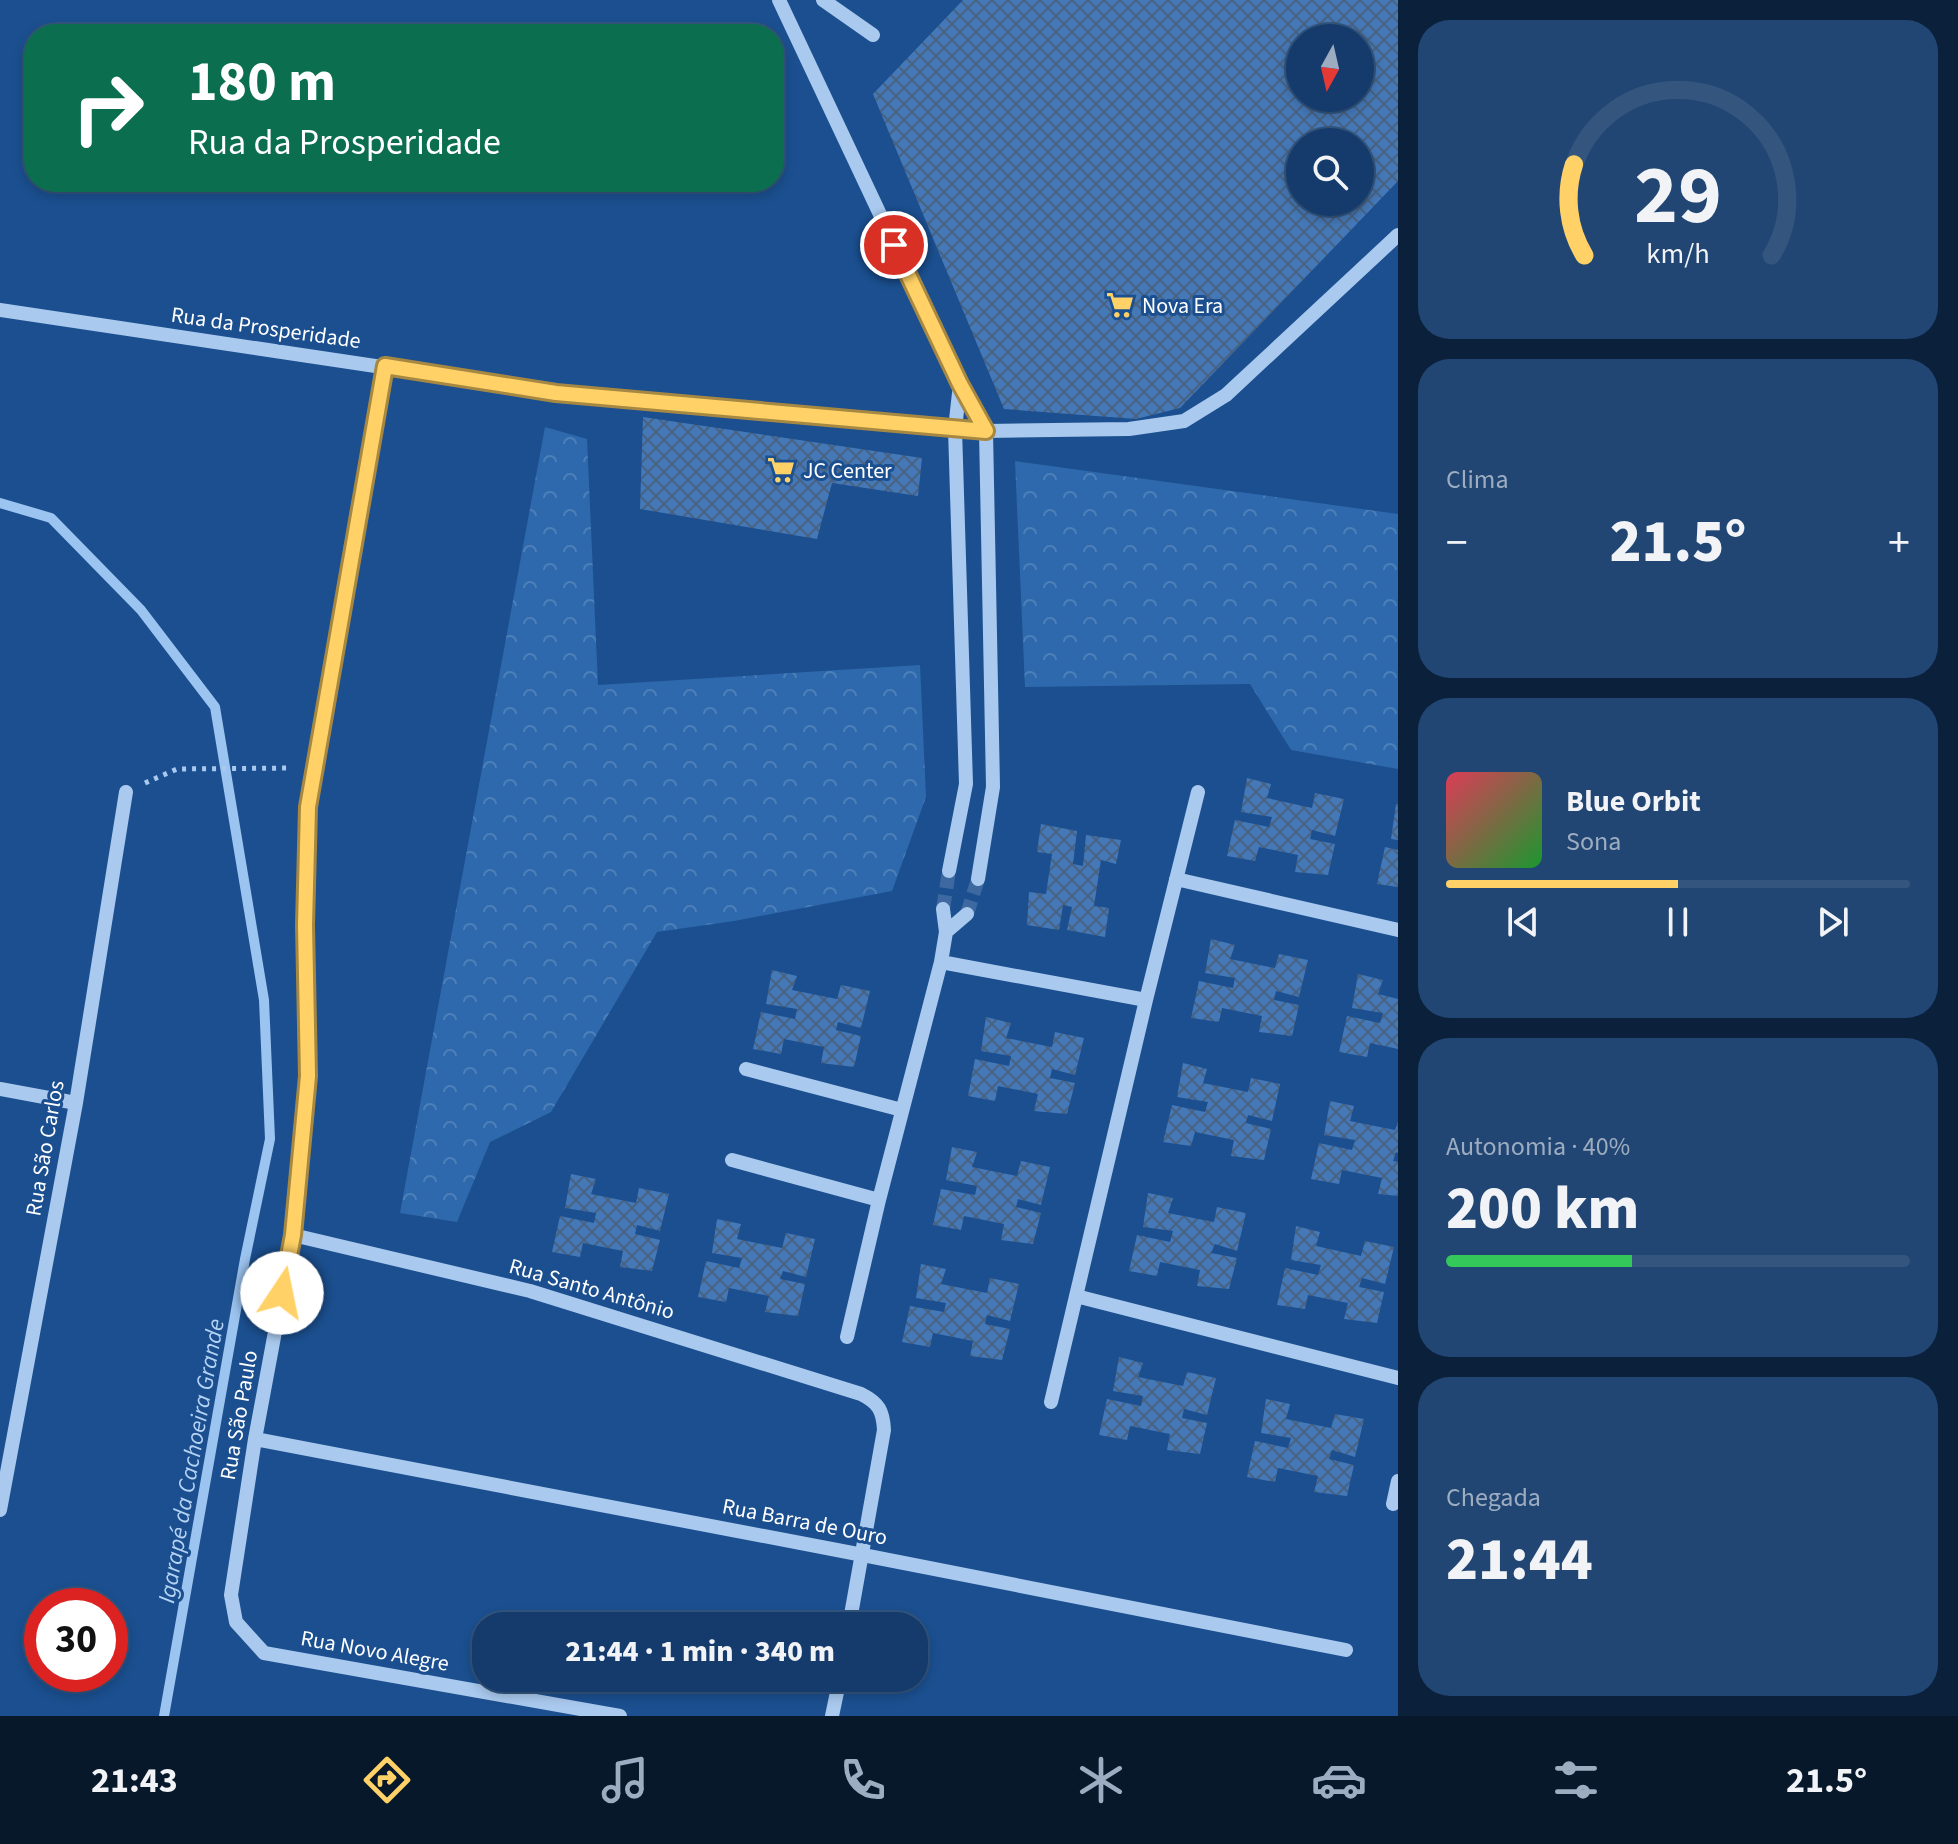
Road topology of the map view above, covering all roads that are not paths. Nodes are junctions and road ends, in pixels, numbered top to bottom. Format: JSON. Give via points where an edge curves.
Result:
{"nodes":[{"id":1,"x":779,"y":0,"type":"edge"},
{"id":2,"x":823,"y":0,"type":"edge"},
{"id":3,"x":873,"y":35,"type":"dead end"},
{"id":4,"x":1398,"y":235,"type":"edge"},
{"id":5,"x":0,"y":310,"type":"edge"},
{"id":6,"x":385,"y":366,"type":"junction"},
{"id":7,"x":960,"y":384,"type":"junction"},
{"id":8,"x":955,"y":429,"type":"junction"},
{"id":9,"x":986,"y":431,"type":"junction"},
{"id":10,"x":966,"y":784,"type":"junction"},
{"id":11,"x":993,"y":787,"type":"junction"},
{"id":12,"x":126,"y":792,"type":"road end"},
{"id":13,"x":1198,"y":792,"type":"dead end"},
{"id":14,"x":949,"y":871,"type":"tunnel mouth"},
{"id":15,"x":978,"y":879,"type":"tunnel mouth"},
{"id":16,"x":1176,"y":879,"type":"junction"},
{"id":17,"x":943,"y":909,"type":"tunnel mouth"},
{"id":18,"x":967,"y":914,"type":"tunnel mouth"},
{"id":19,"x":1398,"y":930,"type":"edge"},
{"id":20,"x":946,"y":932,"type":"junction"},
{"id":21,"x":941,"y":962,"type":"junction"},
{"id":22,"x":1146,"y":1000,"type":"junction"},
{"id":23,"x":746,"y":1069,"type":"dead end"},
{"id":24,"x":0,"y":1089,"type":"edge"},
{"id":25,"x":76,"y":1103,"type":"junction"},
{"id":26,"x":902,"y":1110,"type":"junction"},
{"id":27,"x":732,"y":1160,"type":"dead end"},
{"id":28,"x":879,"y":1200,"type":"junction"},
{"id":29,"x":293,"y":1235,"type":"junction"},
{"id":30,"x":1076,"y":1296,"type":"junction"},
{"id":31,"x":847,"y":1337,"type":"dead end"},
{"id":32,"x":1398,"y":1378,"type":"edge"},
{"id":33,"x":1051,"y":1402,"type":"dead end"},
{"id":34,"x":255,"y":1439,"type":"junction"},
{"id":35,"x":1398,"y":1481,"type":"edge"},
{"id":36,"x":1393,"y":1504,"type":"dead end"},
{"id":37,"x":0,"y":1510,"type":"edge"},
{"id":38,"x":863,"y":1555,"type":"junction"},
{"id":39,"x":852,"y":1612,"type":"edge"},
{"id":40,"x":1346,"y":1650,"type":"dead end"},
{"id":41,"x":264,"y":1653,"type":"joint"},
{"id":42,"x":837,"y":1692,"type":"edge"},
{"id":43,"x":620,"y":1716,"type":"edge"},
{"id":44,"x":832,"y":1716,"type":"edge"}],
"edges":[{"from":1,"to":7,"type":"street"},
{"from":2,"to":3,"type":"street"},
{"from":4,"to":9,"type":"street","name":"Rua da Prosperidade","via":[[1226,395],[1184,421],[1129,429]]},
{"from":5,"to":6,"type":"street","name":"Rua da Prosperidade"},
{"from":6,"to":8,"type":"street","name":"Rua da Prosperidade","via":[[556,393]]},
{"from":6,"to":29,"type":"street","name":"Rua São Paulo","via":[[308,807],[308,1076]]},
{"from":7,"to":8,"type":"street"},
{"from":7,"to":9,"type":"street"},
{"from":8,"to":9,"type":"street","name":"Rua da Prosperidade"},
{"from":8,"to":10,"type":"street"},
{"from":9,"to":11,"type":"street"},
{"from":10,"to":11,"type":"street"},
{"from":10,"to":14,"type":"street"},
{"from":11,"to":15,"type":"street"},
{"from":12,"to":25,"type":"street","name":"Rua São Carlos"},
{"from":13,"to":16,"type":"street"},
{"from":16,"to":19,"type":"street"},
{"from":16,"to":22,"type":"street"},
{"from":17,"to":20,"type":"street"},
{"from":18,"to":20,"type":"street"},
{"from":20,"to":21,"type":"street"},
{"from":21,"to":22,"type":"street"},
{"from":21,"to":26,"type":"street"},
{"from":22,"to":30,"type":"street"},
{"from":23,"to":26,"type":"street"},
{"from":24,"to":25,"type":"street"},
{"from":25,"to":37,"type":"street","name":"Rua São Carlos"},
{"from":26,"to":28,"type":"street"},
{"from":27,"to":28,"type":"street"},
{"from":28,"to":31,"type":"street"},
{"from":29,"to":34,"type":"street","name":"Rua São Paulo"},
{"from":29,"to":38,"type":"street","name":"Rua Santo Antônio","via":[[530,1291],[873,1400],[884,1430]]},
{"from":30,"to":32,"type":"street"},
{"from":30,"to":33,"type":"street"},
{"from":34,"to":38,"type":"street","name":"Rua Barra de Ouro"},
{"from":34,"to":41,"type":"street","name":"Rua São Paulo","via":[[231,1595],[236,1622]]},
{"from":35,"to":36,"type":"street"},
{"from":38,"to":39,"type":"street"},
{"from":38,"to":40,"type":"street","name":"Rua Barra de Ouro"},
{"from":41,"to":43,"type":"street","name":"Rua Novo Alegre"},
{"from":42,"to":44,"type":"street"}]}
